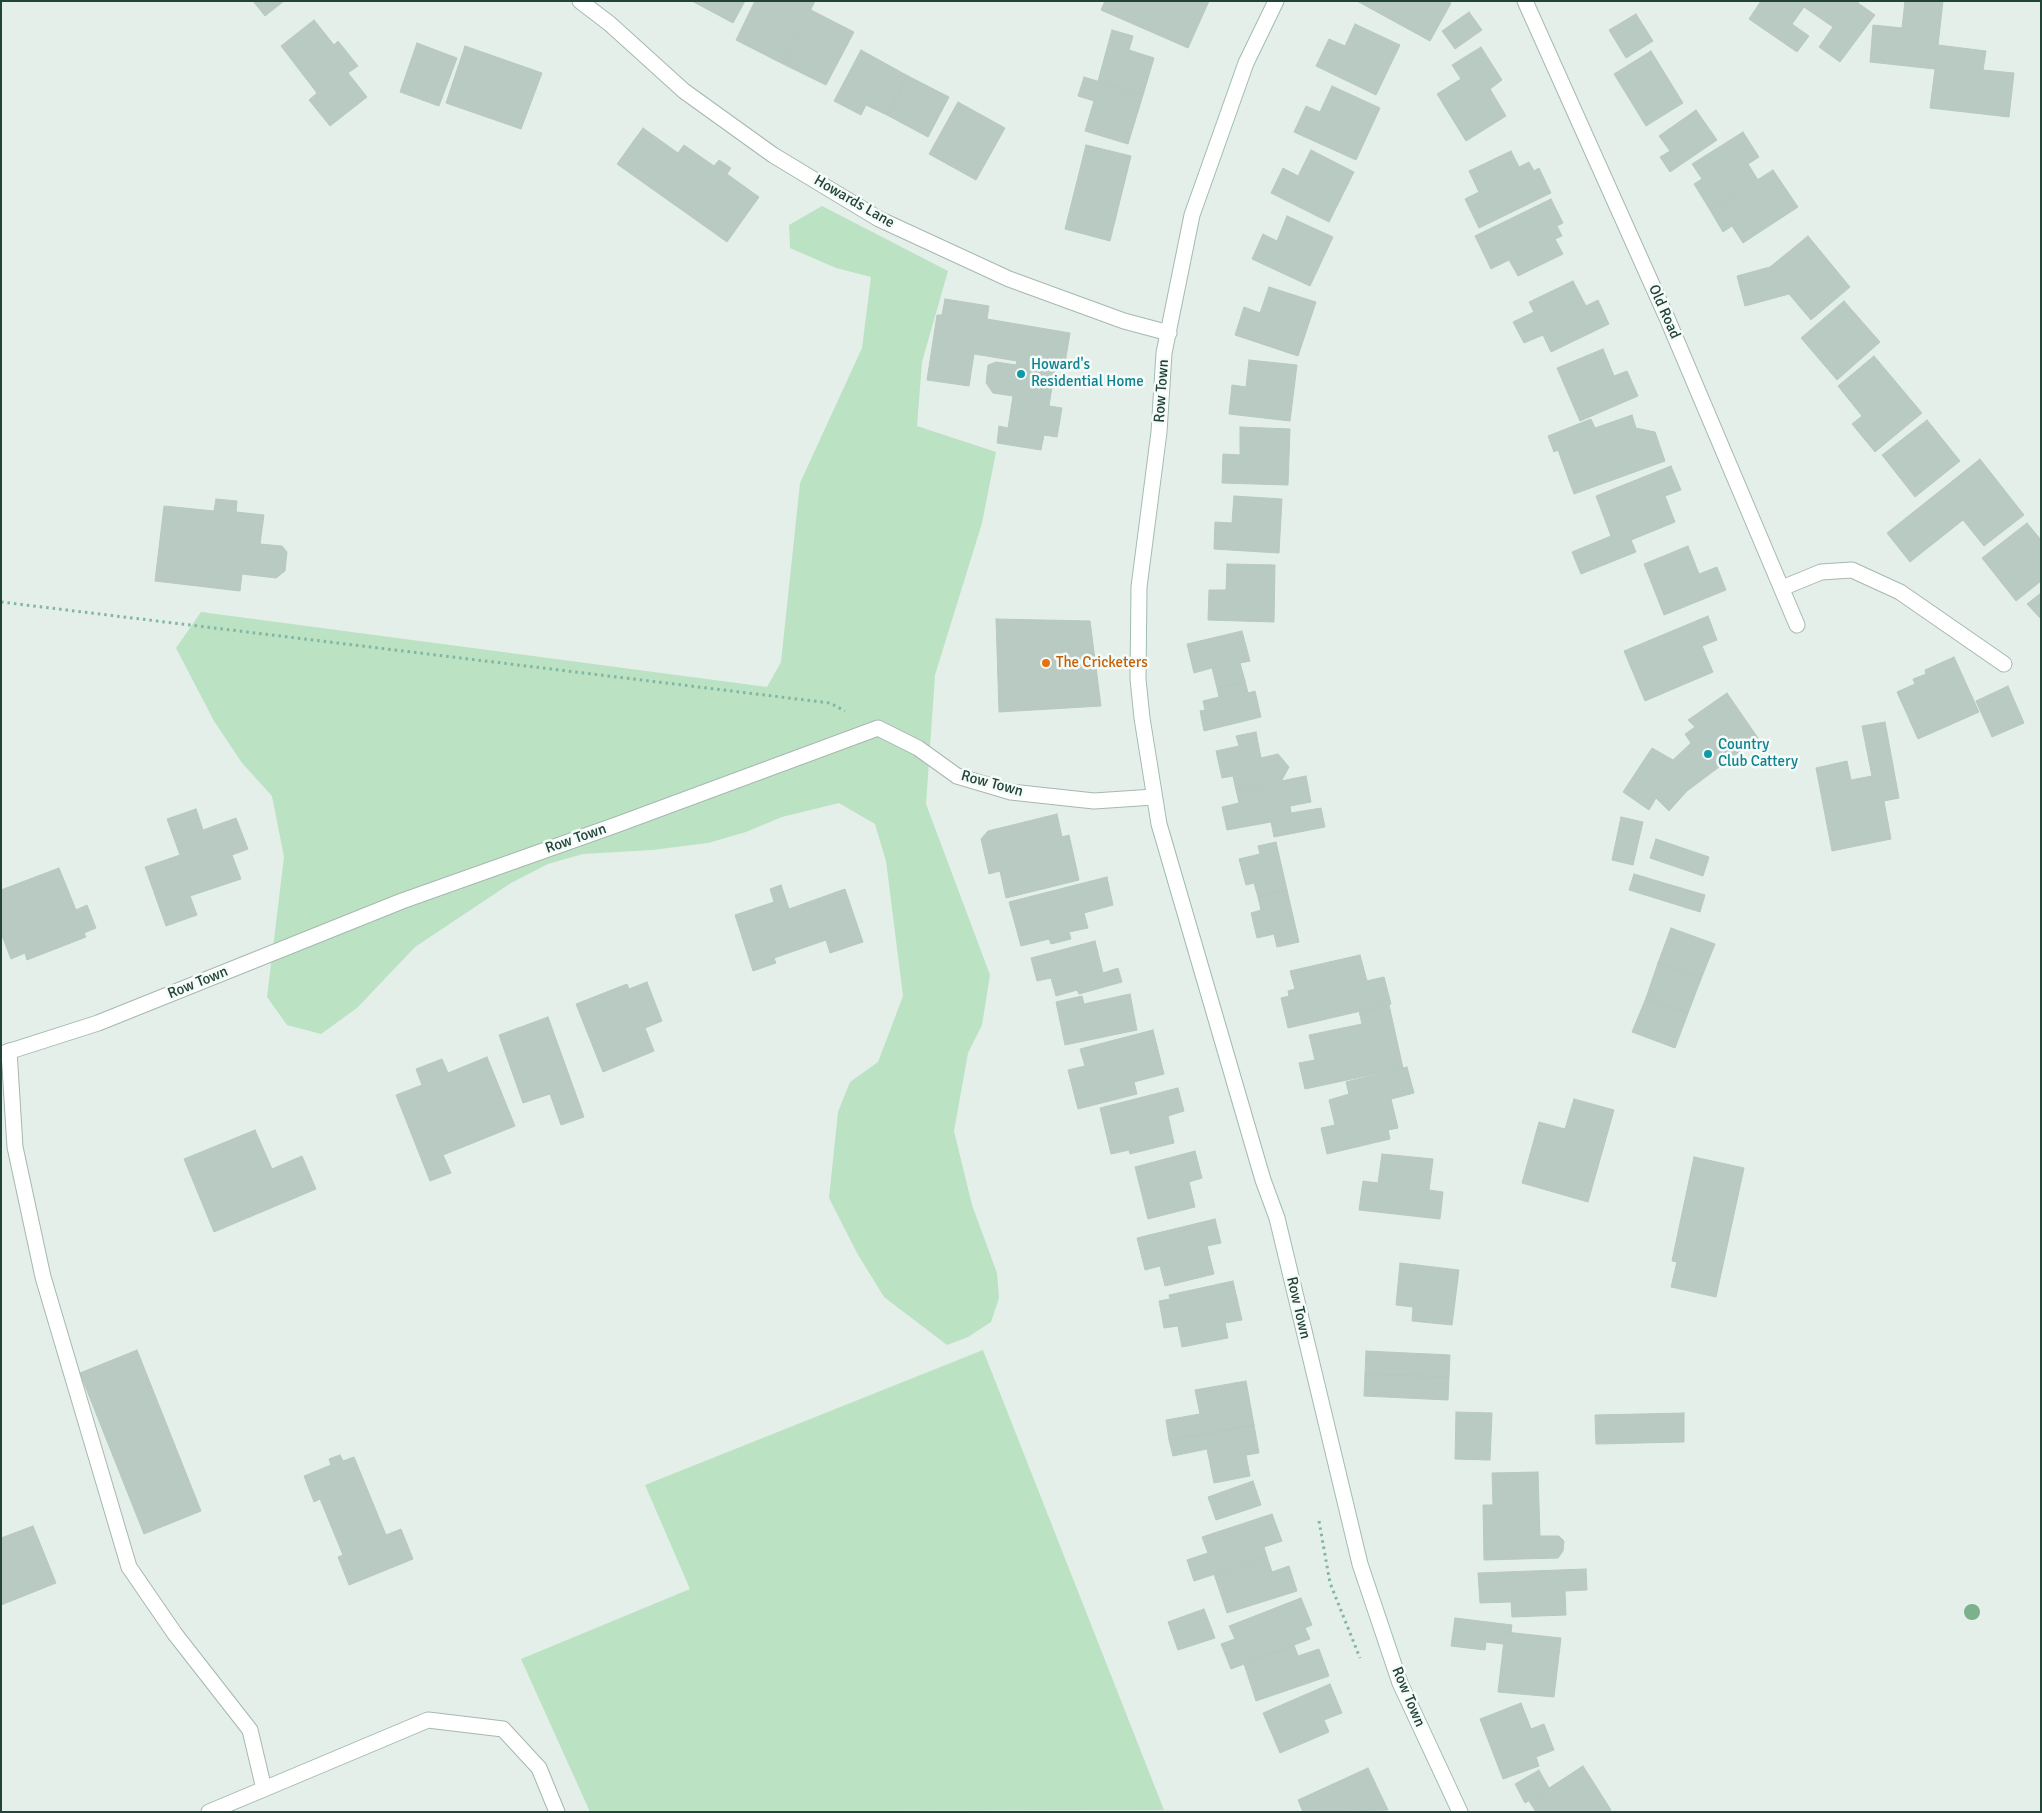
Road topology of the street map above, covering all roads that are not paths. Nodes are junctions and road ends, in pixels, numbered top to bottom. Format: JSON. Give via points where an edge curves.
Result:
{"nodes":[{"id":1,"x":580,"y":1,"type":"edge"},
{"id":2,"x":1276,"y":1,"type":"edge"},
{"id":3,"x":1525,"y":1,"type":"edge"},
{"id":4,"x":1168,"y":333,"type":"junction"},
{"id":5,"x":1782,"y":588,"type":"junction"},
{"id":6,"x":1797,"y":625,"type":"dead end"},
{"id":7,"x":2004,"y":664,"type":"dead end"},
{"id":8,"x":1154,"y":797,"type":"junction"},
{"id":9,"x":5,"y":1053,"type":"edge"},
{"id":10,"x":264,"y":1789,"type":"junction"},
{"id":11,"x":209,"y":1812,"type":"edge"},
{"id":12,"x":557,"y":1812,"type":"edge"},
{"id":13,"x":1460,"y":1812,"type":"edge"}],
"edges":[{"from":1,"to":4,"type":"street","name":"Howards Lane","via":[[684,90],[773,155],[879,219],[1010,279],[1124,321]]},
{"from":2,"to":4,"type":"street","name":"Row Town","via":[[1246,63],[1192,215]]},
{"from":3,"to":5,"type":"street","name":"Old Road","via":[[1667,318]]},
{"from":4,"to":8,"type":"street","name":"Row Town","via":[[1139,587],[1138,680]]},
{"from":5,"to":6,"type":"street","name":"Old Road"},
{"from":5,"to":7,"type":"street","via":[[1821,572],[1852,570],[1900,592]]},
{"from":8,"to":9,"type":"street","name":"Row Town","via":[[1094,801],[1011,792],[958,776],[918,748],[878,728],[402,900],[98,1023]]},
{"from":8,"to":13,"type":"street","name":"Row Town","via":[[1196,953],[1277,1218],[1360,1564],[1400,1683]]},
{"from":9,"to":10,"type":"street","via":[[15,1147],[43,1277],[130,1567],[175,1634],[250,1730]]},
{"from":10,"to":11,"type":"street"},
{"from":10,"to":12,"type":"street","via":[[428,1720],[503,1729],[539,1768]]}]}
